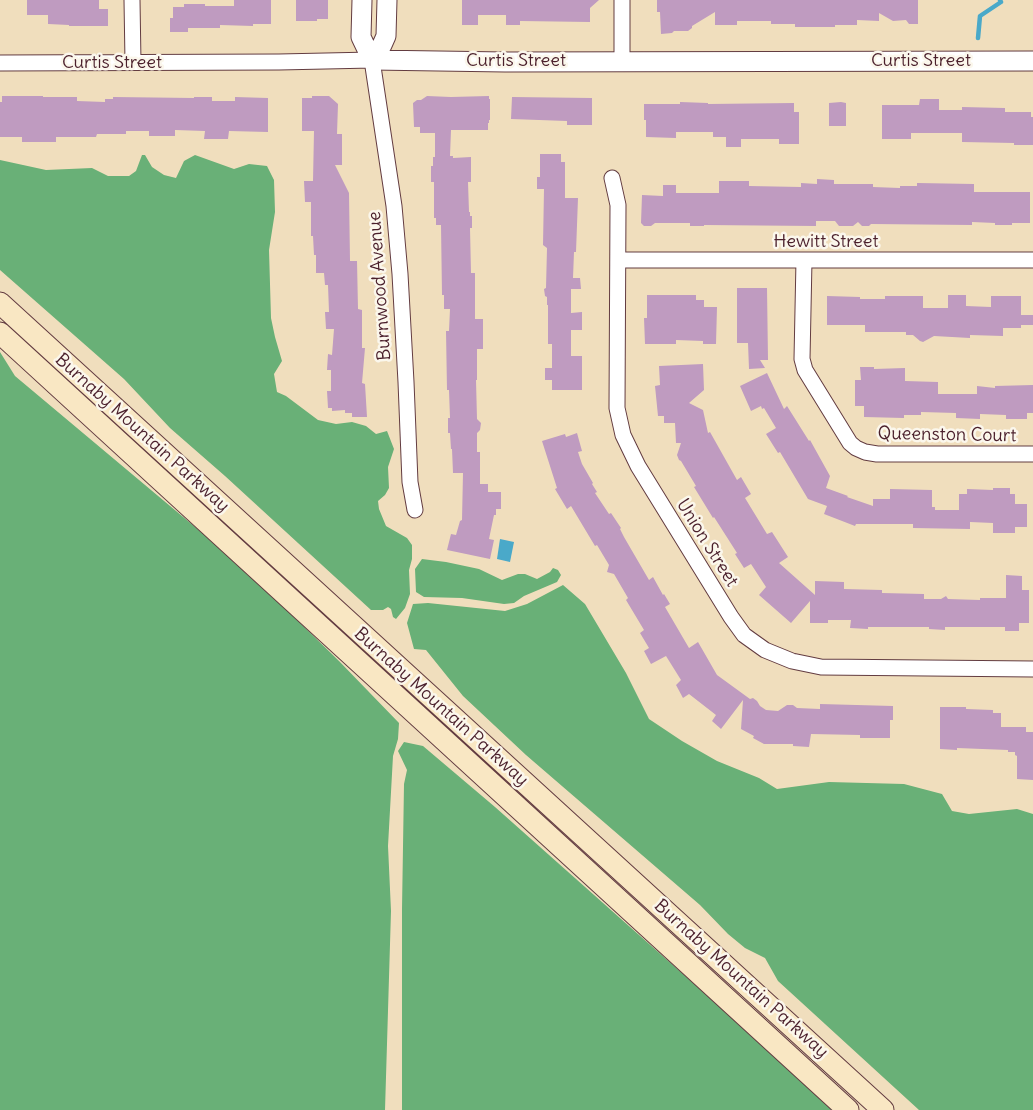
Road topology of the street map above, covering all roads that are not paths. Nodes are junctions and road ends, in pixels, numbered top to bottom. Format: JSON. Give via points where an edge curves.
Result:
{"nodes":[{"id":1,"x":132,"y":0,"type":"edge"},
{"id":2,"x":362,"y":0,"type":"edge"},
{"id":3,"x":386,"y":0,"type":"edge"},
{"id":4,"x":622,"y":0,"type":"edge"},
{"id":5,"x":372,"y":60,"type":"junction"},
{"id":6,"x":1033,"y":61,"type":"edge"},
{"id":7,"x":133,"y":62,"type":"junction"},
{"id":8,"x":622,"y":62,"type":"junction"},
{"id":9,"x":0,"y":63,"type":"edge"},
{"id":10,"x":612,"y":178,"type":"dead end"},
{"id":11,"x":618,"y":260,"type":"junction"},
{"id":12,"x":804,"y":260,"type":"junction"},
{"id":13,"x":1033,"y":260,"type":"edge"},
{"id":14,"x":0,"y":303,"type":"edge"},
{"id":15,"x":0,"y":333,"type":"edge"},
{"id":16,"x":1033,"y":454,"type":"edge"},
{"id":17,"x":415,"y":510,"type":"dead end"},
{"id":18,"x":1033,"y":668,"type":"edge"},
{"id":19,"x":848,"y":1110,"type":"edge"},
{"id":20,"x":883,"y":1110,"type":"edge"}],
"edges":[{"from":1,"to":7,"type":"street"},
{"from":2,"to":5,"type":"street","via":[[361,37]]},
{"from":3,"to":5,"type":"street","via":[[386,36]]},
{"from":4,"to":8,"type":"street"},
{"from":5,"to":7,"type":"street","name":"Curtis Street"},
{"from":5,"to":8,"type":"street","name":"Curtis Street"},
{"from":5,"to":17,"type":"street","name":"Burnwood Avenue","via":[[394,206],[410,482]]},
{"from":6,"to":8,"type":"street","name":"Curtis Street"},
{"from":7,"to":9,"type":"street","name":"Curtis Street"},
{"from":10,"to":11,"type":"street","name":"Union Street","via":[[618,205]]},
{"from":11,"to":12,"type":"street","name":"Hewitt Street"},
{"from":11,"to":18,"type":"street","name":"Union Street","via":[[618,408],[624,435],[638,466],[744,634],[765,650],[792,661],[820,667]]},
{"from":12,"to":13,"type":"street","name":"Hewitt Street"},
{"from":12,"to":16,"type":"street","name":"Queenston Court","via":[[802,359],[805,370],[850,443],[865,452],[878,454]]},
{"from":14,"to":20,"type":"main road","name":"Burnaby Mountain Parkway"},
{"from":15,"to":19,"type":"main road","name":"Burnaby Mountain Parkway"}]}
